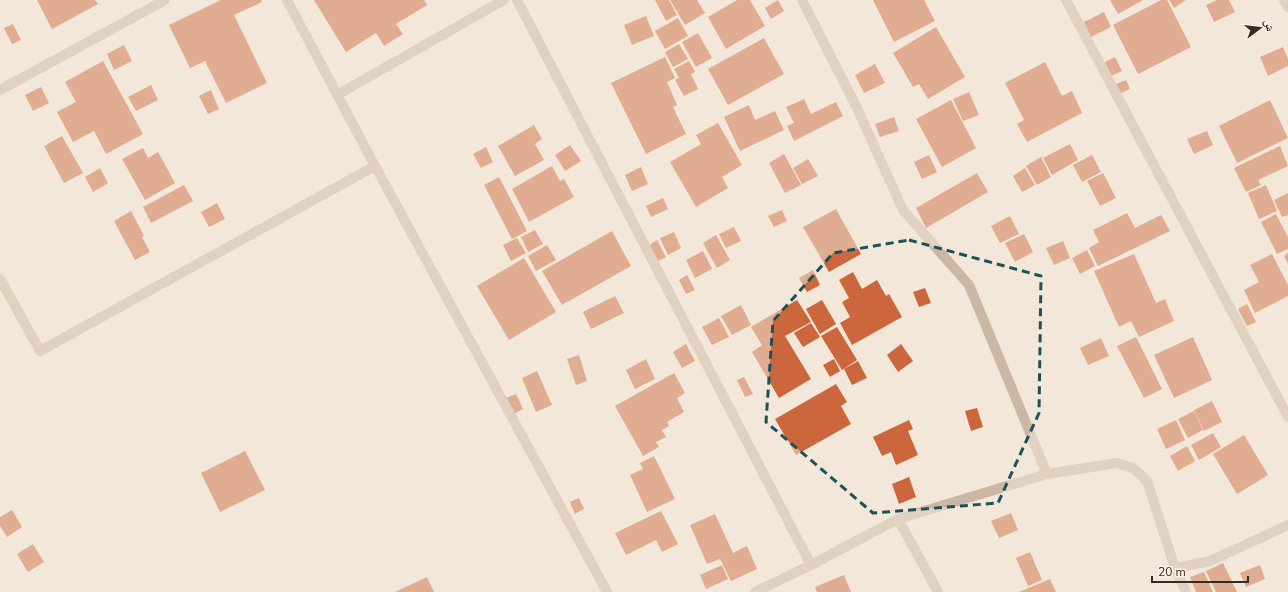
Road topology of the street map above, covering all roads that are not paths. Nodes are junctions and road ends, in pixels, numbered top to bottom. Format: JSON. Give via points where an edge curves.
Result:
{"nodes":[{"id":1,"x":165,"y":0,"type":"edge"},
{"id":2,"x":287,"y":0,"type":"edge"},
{"id":3,"x":503,"y":0,"type":"edge"},
{"id":4,"x":517,"y":0,"type":"edge"},
{"id":5,"x":802,"y":0,"type":"edge"},
{"id":6,"x":1066,"y":0,"type":"edge"},
{"id":7,"x":1284,"y":0,"type":"edge"},
{"id":8,"x":1288,"y":7,"type":"edge"},
{"id":9,"x":0,"y":90,"type":"edge"},
{"id":10,"x":337,"y":95,"type":"junction"},
{"id":11,"x":375,"y":166,"type":"junction"},
{"id":12,"x":0,"y":279,"type":"edge"},
{"id":13,"x":1288,"y":417,"type":"edge"},
{"id":14,"x":1047,"y":474,"type":"junction"},
{"id":15,"x":898,"y":519,"type":"junction"},
{"id":16,"x":1288,"y":525,"type":"edge"},
{"id":17,"x":811,"y":565,"type":"junction"},
{"id":18,"x":1175,"y":568,"type":"junction"},
{"id":19,"x":607,"y":592,"type":"edge"},
{"id":20,"x":755,"y":592,"type":"edge"},
{"id":21,"x":938,"y":592,"type":"edge"},
{"id":22,"x":1186,"y":592,"type":"edge"}],
"edges":[{"from":1,"to":9,"type":"street"},
{"from":2,"to":10,"type":"street"},
{"from":3,"to":10,"type":"street"},
{"from":4,"to":17,"type":"street"},
{"from":5,"to":14,"type":"street","via":[[856,106],[903,210],[969,285]]},
{"from":6,"to":13,"type":"street"},
{"from":7,"to":8,"type":"street"},
{"from":10,"to":11,"type":"street"},
{"from":11,"to":12,"type":"street","via":[[40,351]]},
{"from":11,"to":19,"type":"street"},
{"from":14,"to":15,"type":"street"},
{"from":14,"to":18,"type":"street","via":[[1117,463],[1133,468],[1147,481]]},
{"from":15,"to":17,"type":"street"},
{"from":15,"to":21,"type":"street"},
{"from":16,"to":18,"type":"street","via":[[1210,561]]},
{"from":17,"to":20,"type":"street"},
{"from":18,"to":22,"type":"street"}]}
